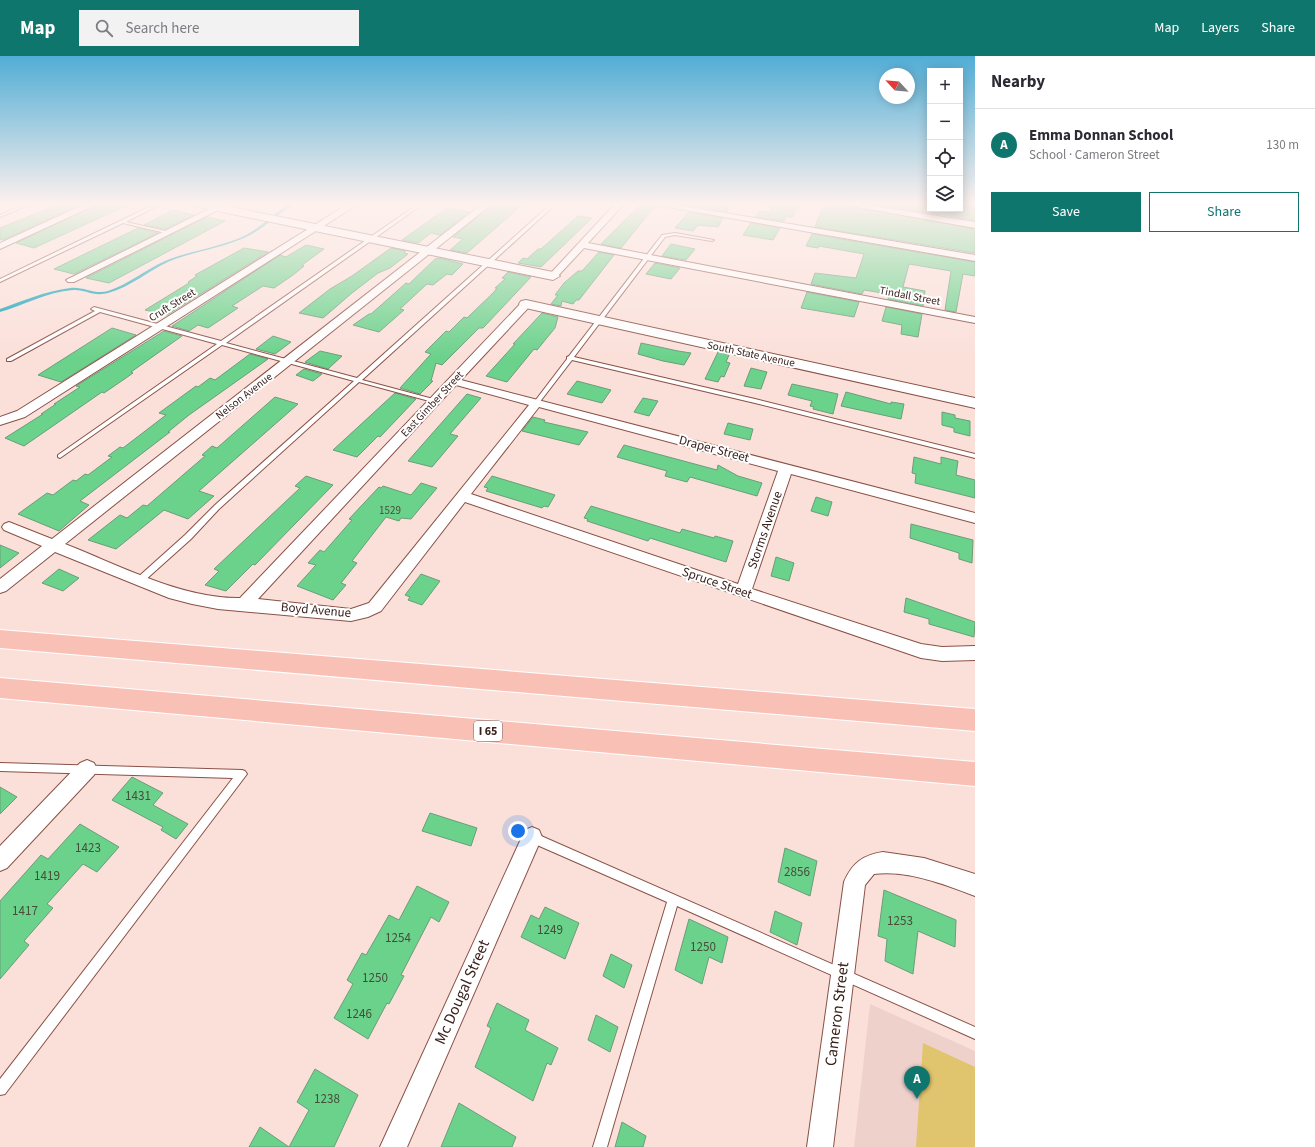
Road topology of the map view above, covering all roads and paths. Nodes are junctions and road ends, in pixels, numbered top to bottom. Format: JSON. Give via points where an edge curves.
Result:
{"nodes":[{"id":1,"x":54,"y":255,"type":"edge"},
{"id":2,"x":123,"y":255,"type":"edge"},
{"id":3,"x":273,"y":255,"type":"edge"},
{"id":4,"x":348,"y":255,"type":"edge"},
{"id":5,"x":423,"y":255,"type":"edge"},
{"id":6,"x":448,"y":255,"type":"edge"},
{"id":7,"x":497,"y":255,"type":"edge"},
{"id":8,"x":573,"y":255,"type":"edge"},
{"id":9,"x":632,"y":255,"type":"edge"},
{"id":10,"x":650,"y":255,"type":"edge"},
{"id":11,"x":957,"y":255,"type":"edge"},
{"id":12,"x":647,"y":258,"type":"junction"},
{"id":13,"x":975,"y":258,"type":"edge"},
{"id":14,"x":488,"y":263,"type":"junction"},
{"id":15,"x":553,"y":276,"type":"junction"},
{"id":16,"x":71,"y":280,"type":"dead end"},
{"id":17,"x":0,"y":281,"type":"edge"},
{"id":18,"x":526,"y":304,"type":"junction"},
{"id":19,"x":600,"y":320,"type":"junction"},
{"id":20,"x":975,"y":320,"type":"edge"},
{"id":21,"x":158,"y":327,"type":"junction"},
{"id":22,"x":222,"y":343,"type":"junction"},
{"id":23,"x":569,"y":358,"type":"junction"},
{"id":24,"x":9,"y":360,"type":"dead end"},
{"id":25,"x":288,"y":361,"type":"junction"},
{"id":26,"x":359,"y":380,"type":"junction"},
{"id":27,"x":454,"y":381,"type":"junction"},
{"id":28,"x":435,"y":401,"type":"junction"},
{"id":29,"x":537,"y":402,"type":"junction"},
{"id":30,"x":975,"y":403,"type":"edge"},
{"id":31,"x":0,"y":421,"type":"edge"},
{"id":32,"x":60,"y":456,"type":"dead end"},
{"id":33,"x":975,"y":456,"type":"edge"},
{"id":34,"x":786,"y":468,"type":"junction"},
{"id":35,"x":462,"y":496,"type":"junction"},
{"id":36,"x":975,"y":518,"type":"edge"},
{"id":37,"x":9,"y":527,"type":"dead end"},
{"id":38,"x":53,"y":545,"type":"junction"},
{"id":39,"x":140,"y":580,"type":"junction"},
{"id":40,"x":0,"y":587,"type":"edge"},
{"id":41,"x":743,"y":592,"type":"junction"},
{"id":42,"x":244,"y":604,"type":"junction"},
{"id":43,"x":0,"y":639,"type":"edge"},
{"id":44,"x":975,"y":653,"type":"edge"},
{"id":45,"x":0,"y":688,"type":"edge"},
{"id":46,"x":975,"y":720,"type":"edge"},
{"id":47,"x":0,"y":767,"type":"edge"},
{"id":48,"x":87,"y":769,"type":"junction"},
{"id":49,"x":975,"y":774,"type":"edge"},
{"id":50,"x":532,"y":837,"type":"joint"},
{"id":51,"x":0,"y":861,"type":"edge"},
{"id":52,"x":975,"y":885,"type":"edge"},
{"id":53,"x":673,"y":900,"type":"junction"},
{"id":54,"x":842,"y":974,"type":"junction"},
{"id":55,"x":975,"y":1033,"type":"edge"},
{"id":56,"x":0,"y":1089,"type":"edge"},
{"id":57,"x":393,"y":1147,"type":"edge"},
{"id":58,"x":600,"y":1147,"type":"edge"},
{"id":59,"x":820,"y":1147,"type":"edge"}],
"edges":[{"from":1,"to":17,"type":"lane"},
{"from":2,"to":16,"type":"street"},
{"from":3,"to":21,"type":"street","name":"Cruft Street"},
{"from":4,"to":22,"type":"lane"},
{"from":5,"to":25,"type":"street","name":"Nelson Avenue"},
{"from":6,"to":14,"type":"street"},
{"from":7,"to":14,"type":"lane"},
{"from":8,"to":15,"type":"street","name":"East Gimber Street"},
{"from":9,"to":12,"type":"street","name":"Tindall Street"},
{"from":10,"to":12,"type":"lane"},
{"from":11,"to":13,"type":"street"},
{"from":12,"to":19,"type":"lane"},
{"from":12,"to":20,"type":"street","name":"Tindall Street"},
{"from":14,"to":15,"type":"street"},
{"from":14,"to":26,"type":"lane"},
{"from":15,"to":18,"type":"street","name":"East Gimber Street"},
{"from":18,"to":19,"type":"street","name":"South State Avenue"},
{"from":18,"to":27,"type":"street","name":"East Gimber Street"},
{"from":19,"to":23,"type":"lane"},
{"from":19,"to":30,"type":"street","name":"South State Avenue"},
{"from":21,"to":22,"type":"lane"},
{"from":21,"to":24,"type":"lane","via":[[97,310]]},
{"from":21,"to":31,"type":"street","name":"Cruft Street","via":[[21,414]]},
{"from":22,"to":25,"type":"lane"},
{"from":22,"to":32,"type":"lane"},
{"from":23,"to":29,"type":"lane"},
{"from":23,"to":33,"type":"lane","via":[[748,399]]},
{"from":25,"to":26,"type":"lane"},
{"from":25,"to":38,"type":"street","name":"Nelson Avenue"},
{"from":26,"to":28,"type":"lane"},
{"from":26,"to":39,"type":"lane"},
{"from":27,"to":28,"type":"street","name":"East Gimber Street"},
{"from":27,"to":29,"type":"street","name":"Draper Street"},
{"from":28,"to":42,"type":"street","name":"East Gimber Street"},
{"from":29,"to":34,"type":"street","name":"Draper Street"},
{"from":29,"to":35,"type":"street","name":"Boyd Avenue"},
{"from":34,"to":36,"type":"street","name":"Draper Street"},
{"from":34,"to":41,"type":"street","name":"Storms Avenue"},
{"from":35,"to":41,"type":"street","name":"Spruce Street"},
{"from":35,"to":42,"type":"street","name":"Boyd Avenue","via":[[375,607],[351,615]]},
{"from":37,"to":38,"type":"street","name":"Boyd Avenue"},
{"from":38,"to":39,"type":"street","name":"Boyd Avenue"},
{"from":38,"to":40,"type":"street","name":"Nelson Avenue"},
{"from":39,"to":42,"type":"street","name":"Boyd Avenue","via":[[197,600],[228,605]]},
{"from":41,"to":44,"type":"street","name":"Spruce Street","via":[[921,651],[942,654]]},
{"from":43,"to":46,"type":"highway"},
{"from":45,"to":49,"type":"highway","number":"I 65"},
{"from":47,"to":48,"type":"lane"},
{"from":48,"to":51,"type":"street"},
{"from":48,"to":56,"type":"lane","via":[[242,774]]},
{"from":50,"to":53,"type":"lane"},
{"from":50,"to":57,"type":"street","name":"Mc Dougal Street"},
{"from":52,"to":54,"type":"street","name":"Cameron Street","via":[[908,865],[871,864],[855,882]]},
{"from":53,"to":54,"type":"lane"},
{"from":53,"to":58,"type":"lane"},
{"from":54,"to":55,"type":"lane"},
{"from":54,"to":59,"type":"street","name":"Cameron Street"}]}
